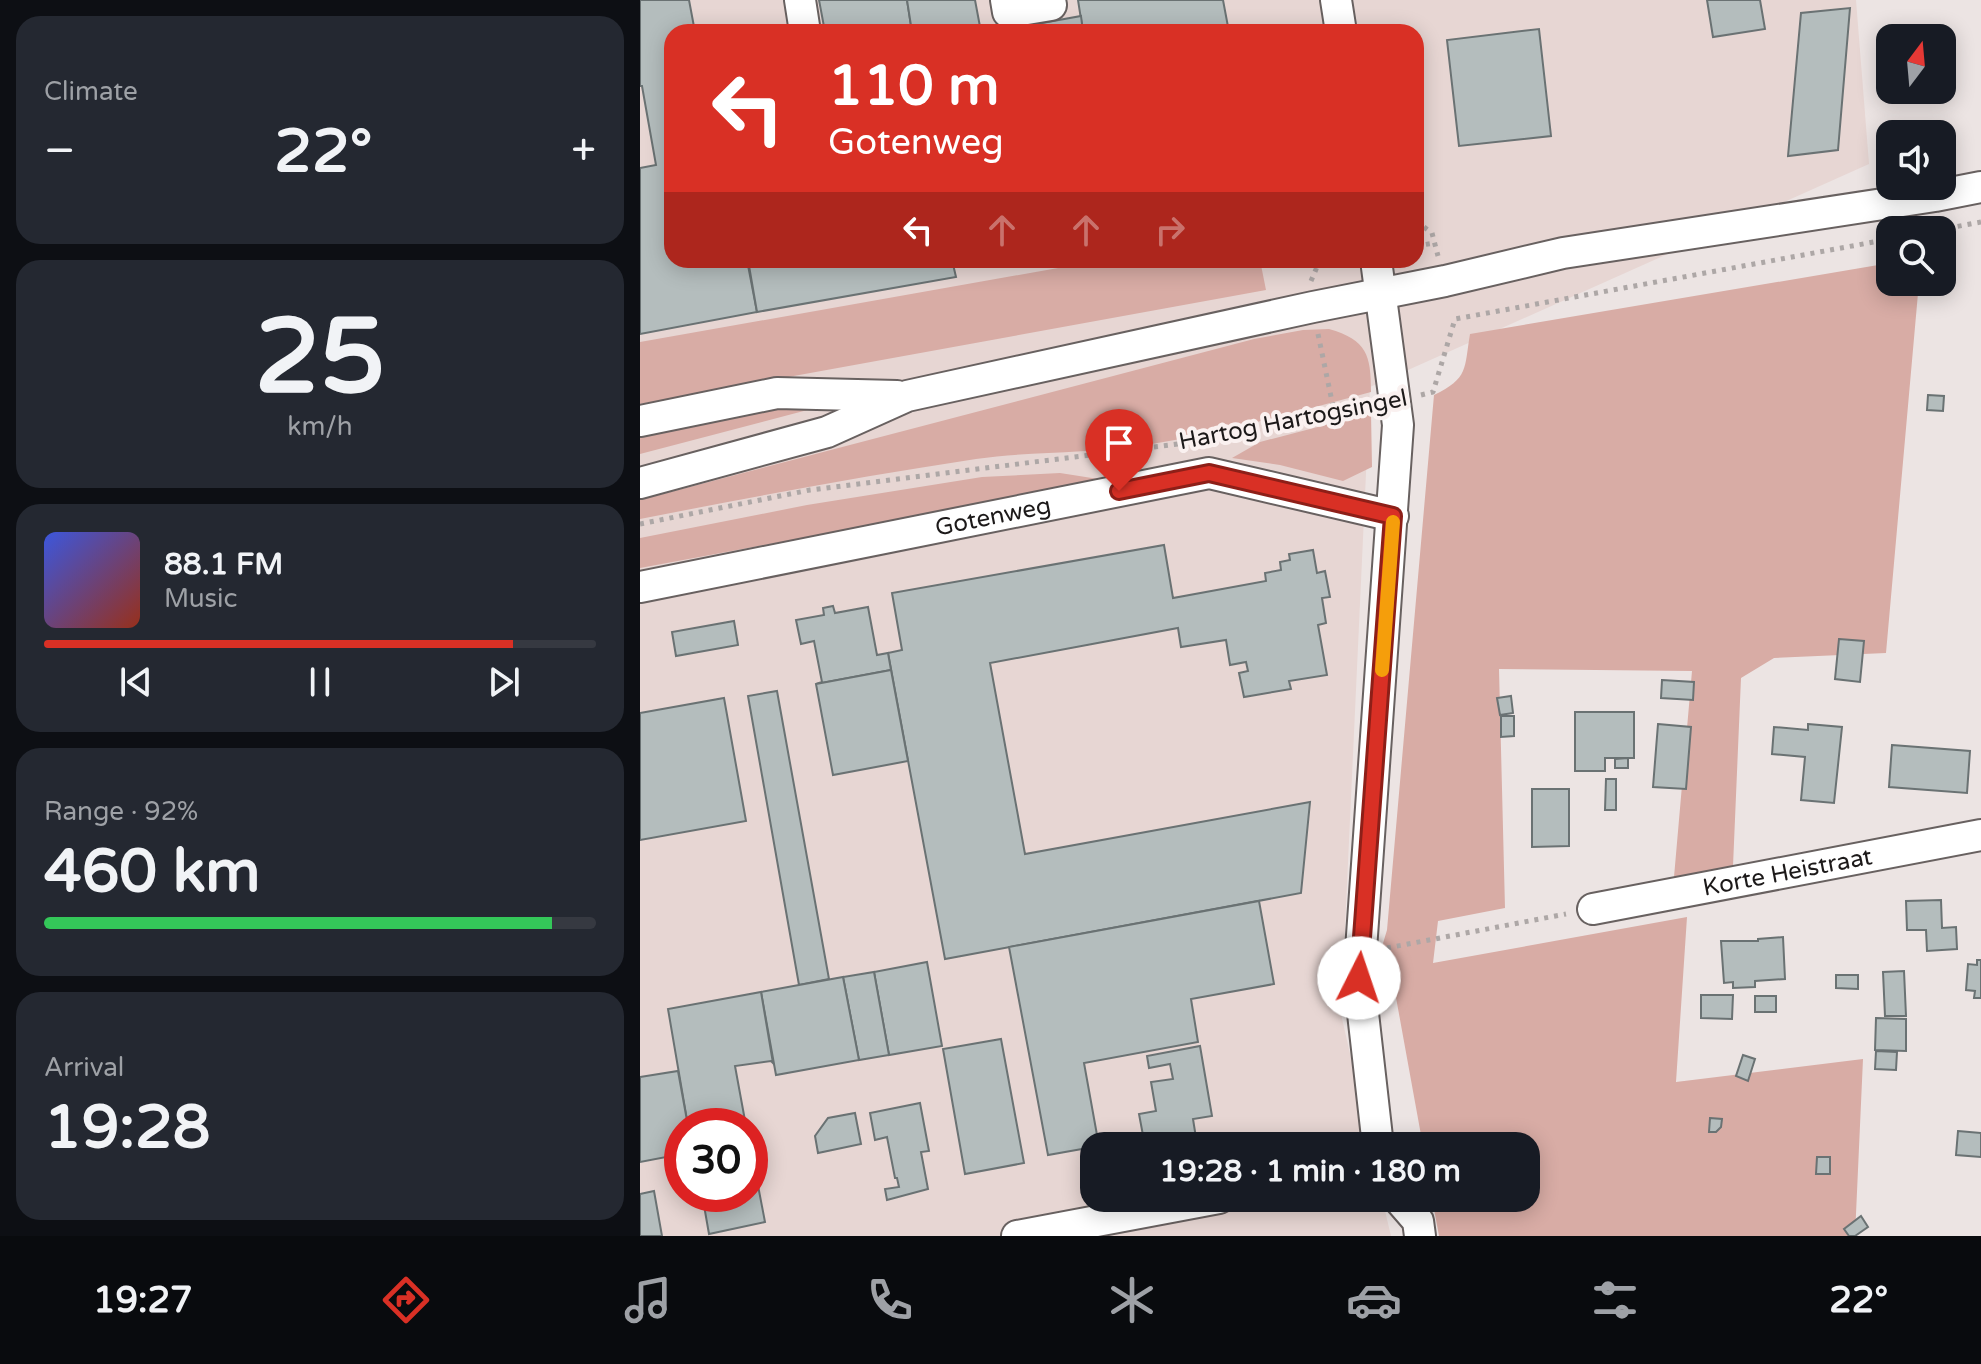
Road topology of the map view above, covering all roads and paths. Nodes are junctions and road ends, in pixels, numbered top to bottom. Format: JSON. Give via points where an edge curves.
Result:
{"nodes":[{"id":1,"x":800,"y":0,"type":"edge"},
{"id":2,"x":1006,"y":0,"type":"edge"},
{"id":3,"x":1050,"y":0,"type":"edge"},
{"id":4,"x":1336,"y":0,"type":"edge"},
{"id":5,"x":804,"y":24,"type":"edge"},
{"id":6,"x":1340,"y":24,"type":"edge"},
{"id":7,"x":1981,"y":187,"type":"edge"},
{"id":8,"x":1981,"y":222,"type":"edge"},
{"id":9,"x":1956,"y":227,"type":"edge"},
{"id":10,"x":1876,"y":242,"type":"edge"},
{"id":11,"x":1434,"y":243,"type":"dead end"},
{"id":12,"x":1424,"y":245,"type":"edge"},
{"id":13,"x":1377,"y":268,"type":"edge"},
{"id":14,"x":1381,"y":293,"type":"junction"},
{"id":15,"x":907,"y":396,"type":"junction"},
{"id":16,"x":1396,"y":399,"type":"junction"},
{"id":17,"x":640,"y":421,"type":"edge"},
{"id":18,"x":640,"y":483,"type":"edge"},
{"id":19,"x":1393,"y":516,"type":"junction"},
{"id":20,"x":640,"y":524,"type":"edge"},
{"id":21,"x":640,"y":587,"type":"edge"},
{"id":22,"x":1981,"y":835,"type":"edge"},
{"id":23,"x":1593,"y":909,"type":"joint"},
{"id":24,"x":1386,"y":949,"type":"dead end"},
{"id":25,"x":1376,"y":1132,"type":"edge"},
{"id":26,"x":1145,"y":1212,"type":"edge"},
{"id":27,"x":1410,"y":1212,"type":"edge"},
{"id":28,"x":1017,"y":1236,"type":"edge"},
{"id":29,"x":1420,"y":1236,"type":"edge"}],
"edges":[{"from":1,"to":5,"type":"street"},
{"from":2,"to":3,"type":"street","via":[[1008,12],[1051,5]]},
{"from":4,"to":6,"type":"street"},
{"from":7,"to":14,"type":"street","via":[[1563,253]]},
{"from":8,"to":9,"type":"path"},
{"from":10,"to":16,"type":"path","name":"Hartog Hartogsingel","via":[[1455,319],[1433,392]]},
{"from":11,"to":12,"type":"path"},
{"from":13,"to":14,"type":"street"},
{"from":14,"to":15,"type":"street"},
{"from":14,"to":16,"type":"street"},
{"from":15,"to":17,"type":"street","via":[[777,393]]},
{"from":15,"to":18,"type":"street","via":[[827,432]]},
{"from":16,"to":19,"type":"street"},
{"from":16,"to":20,"type":"path","name":"Hartog Hartogsingel","via":[[1194,442],[810,490]]},
{"from":19,"to":21,"type":"street","name":"Gotenweg","via":[[1209,473]]},
{"from":19,"to":25,"type":"street","via":[[1359,978]]},
{"from":22,"to":23,"type":"street","name":"Korte Heistraat"},
{"from":23,"to":24,"type":"path"},
{"from":26,"to":28,"type":"street"},
{"from":27,"to":29,"type":"street"}]}
